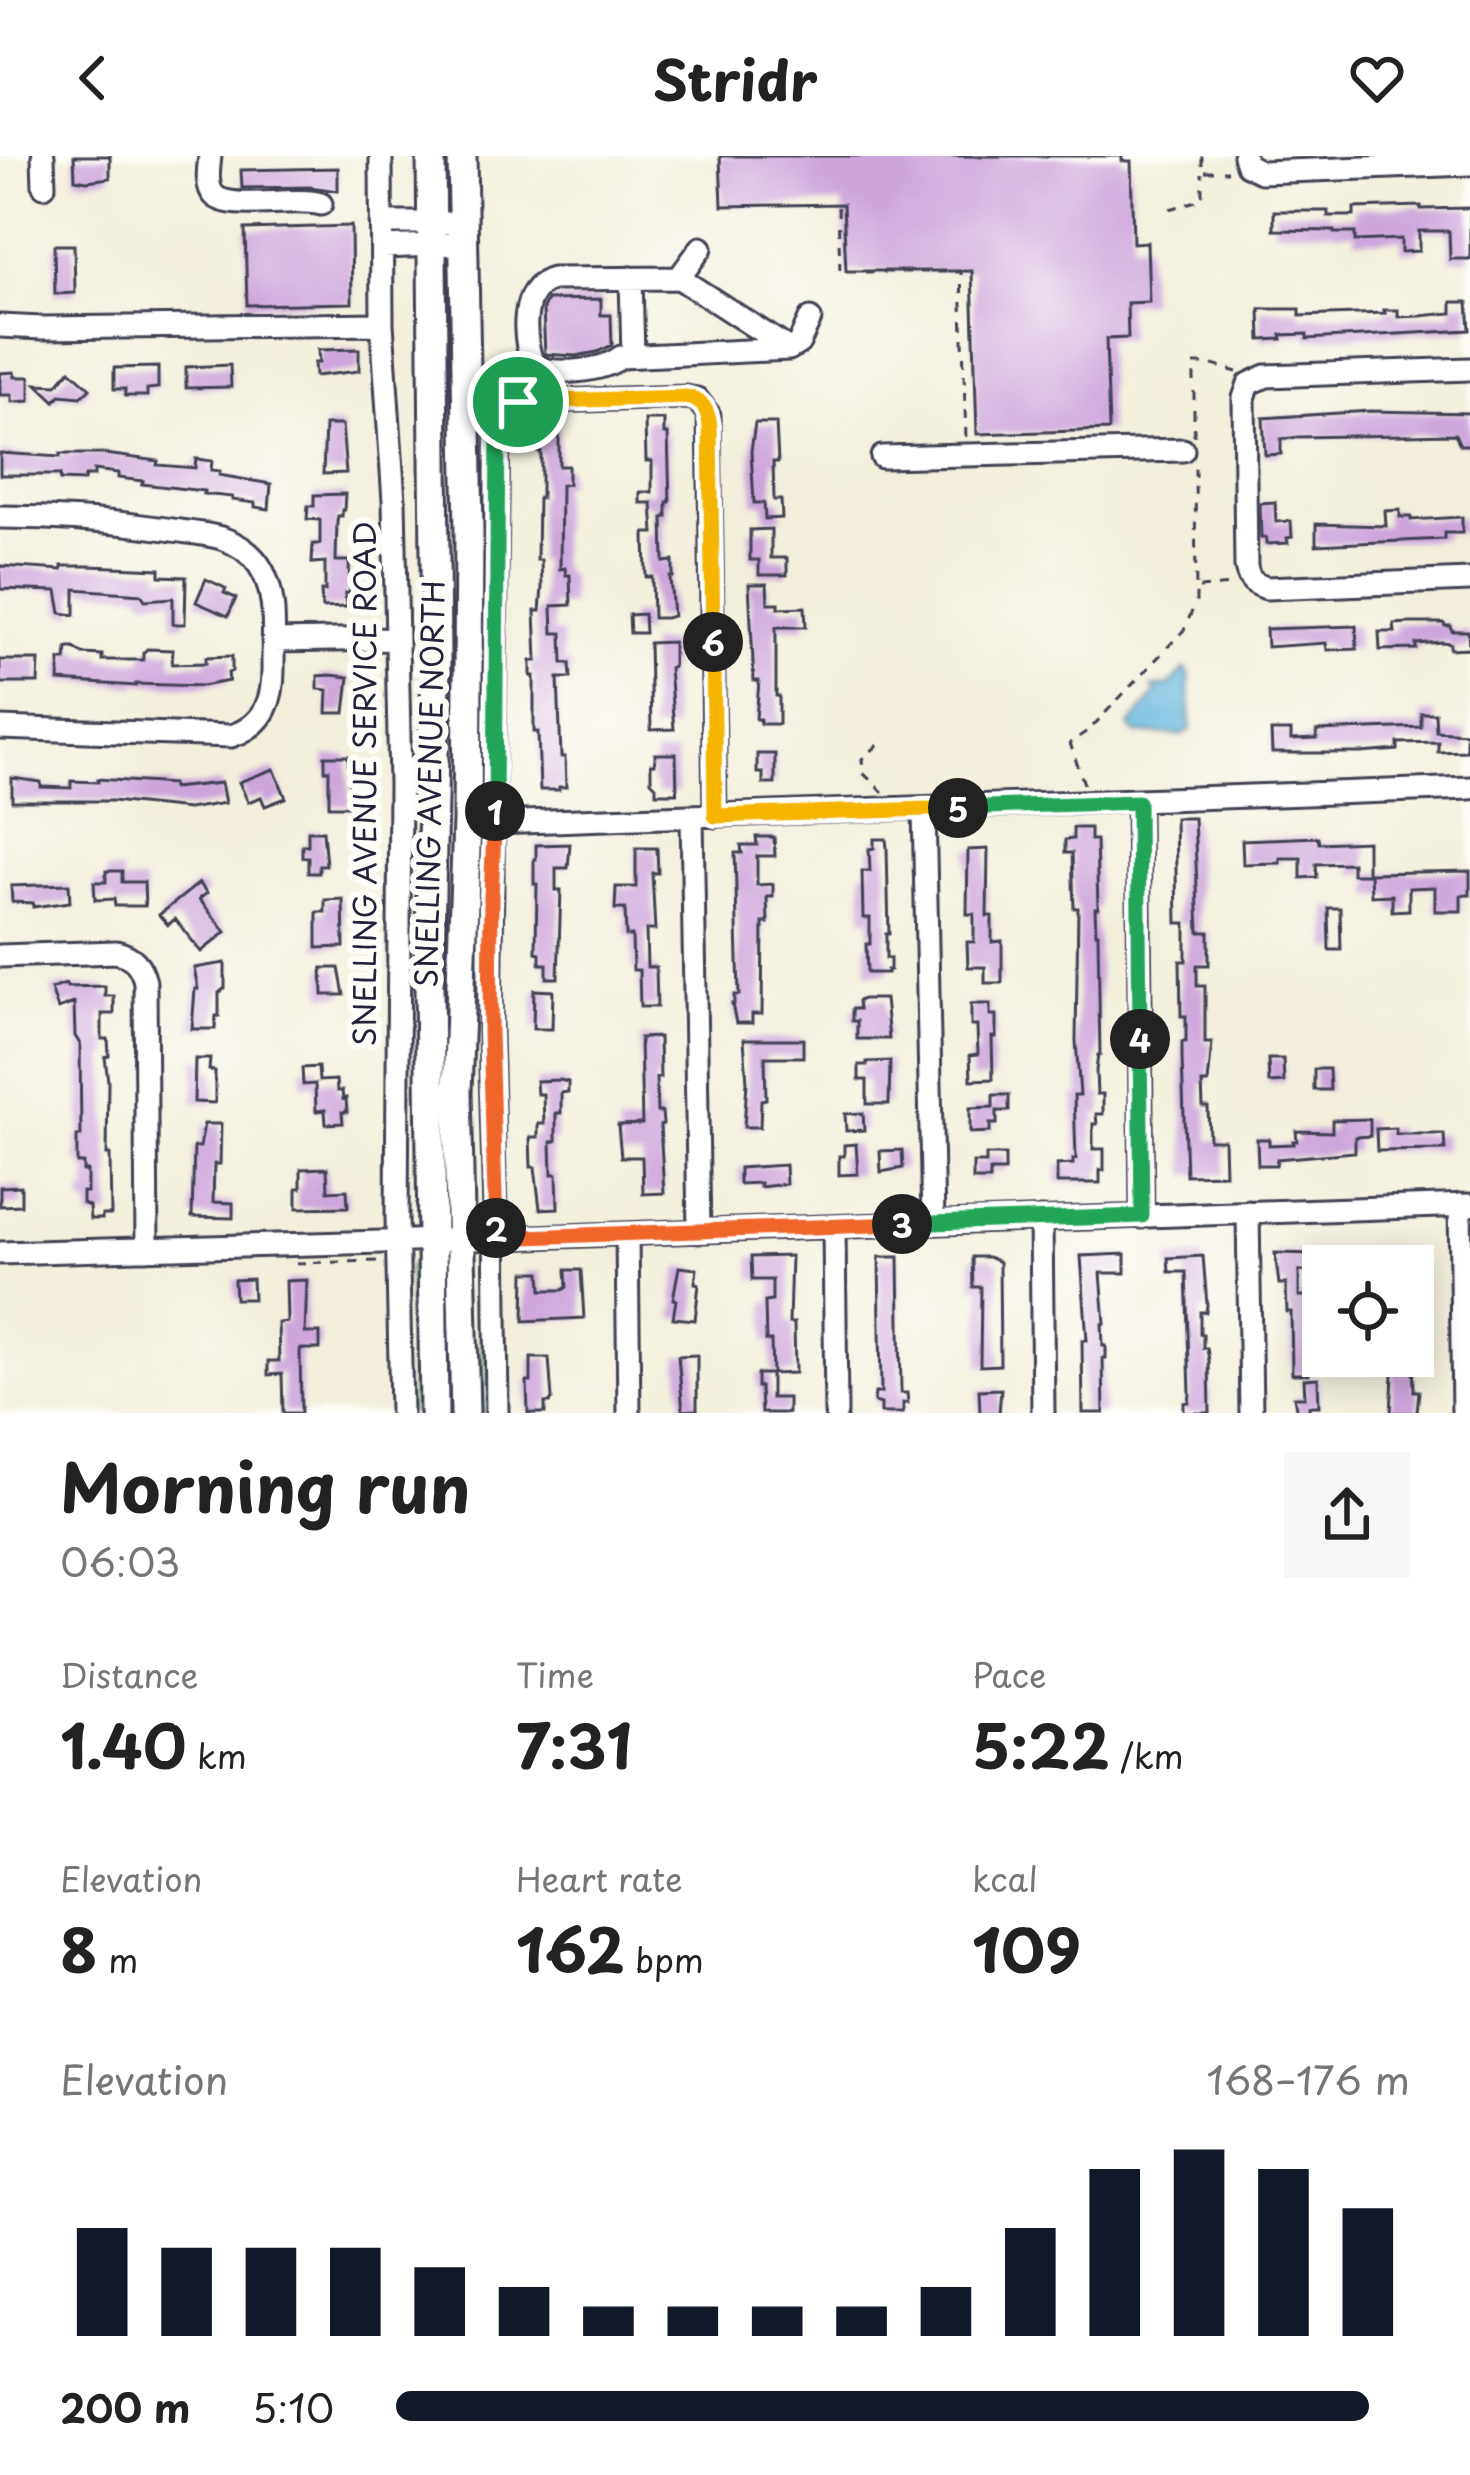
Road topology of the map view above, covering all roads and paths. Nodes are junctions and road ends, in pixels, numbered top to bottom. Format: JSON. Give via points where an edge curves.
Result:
{"nodes":[{"id":1,"x":43,"y":156,"type":"edge"},
{"id":2,"x":210,"y":156,"type":"edge"},
{"id":3,"x":381,"y":156,"type":"edge"},
{"id":4,"x":431,"y":156,"type":"edge"},
{"id":5,"x":462,"y":156,"type":"edge"},
{"id":6,"x":1202,"y":156,"type":"edge"},
{"id":7,"x":1245,"y":161,"type":"edge"},
{"id":8,"x":1470,"y":164,"type":"edge"},
{"id":9,"x":1202,"y":171,"type":"junction"},
{"id":10,"x":44,"y":186,"type":"dead end"},
{"id":11,"x":320,"y":204,"type":"dead end"},
{"id":12,"x":838,"y":207,"type":"dead end"},
{"id":13,"x":1170,"y":209,"type":"dead end"},
{"id":14,"x":381,"y":224,"type":"junction"},
{"id":15,"x":433,"y":234,"type":"junction"},
{"id":16,"x":464,"y":234,"type":"junction"},
{"id":17,"x":382,"y":247,"type":"junction"},
{"id":18,"x":701,"y":248,"type":"dead end"},
{"id":19,"x":631,"y":278,"type":"junction"},
{"id":20,"x":679,"y":278,"type":"junction"},
{"id":21,"x":810,"y":319,"type":"dead end"},
{"id":22,"x":382,"y":324,"type":"junction"},
{"id":23,"x":0,"y":326,"type":"edge"},
{"id":24,"x":789,"y":349,"type":"junction"},
{"id":25,"x":633,"y":356,"type":"junction"},
{"id":26,"x":1470,"y":369,"type":"edge"},
{"id":27,"x":1250,"y":384,"type":"junction"},
{"id":28,"x":1187,"y":438,"type":"junction"},
{"id":29,"x":970,"y":447,"type":"dead end"},
{"id":30,"x":882,"y":457,"type":"dead end"},
{"id":31,"x":0,"y":518,"type":"edge"},
{"id":32,"x":1470,"y":580,"type":"edge"},
{"id":33,"x":1250,"y":581,"type":"junction"},
{"id":34,"x":1197,"y":588,"type":"junction"},
{"id":35,"x":396,"y":639,"type":"junction"},
{"id":36,"x":273,"y":641,"type":"junction"},
{"id":37,"x":0,"y":728,"type":"edge"},
{"id":38,"x":884,"y":740,"type":"dead end"},
{"id":39,"x":1470,"y":788,"type":"edge"},
{"id":40,"x":1138,"y":802,"type":"junction"},
{"id":41,"x":1091,"y":803,"type":"junction"},
{"id":42,"x":912,"y":809,"type":"junction"},
{"id":43,"x":704,"y":816,"type":"junction"},
{"id":44,"x":495,"y":823,"type":"junction"},
{"id":45,"x":0,"y":956,"type":"edge"},
{"id":46,"x":1465,"y":1205,"type":"edge"},
{"id":47,"x":1248,"y":1212,"type":"junction"},
{"id":48,"x":1142,"y":1216,"type":"junction"},
{"id":49,"x":1041,"y":1219,"type":"junction"},
{"id":50,"x":932,"y":1223,"type":"junction"},
{"id":51,"x":834,"y":1227,"type":"junction"},
{"id":52,"x":699,"y":1232,"type":"junction"},
{"id":53,"x":627,"y":1234,"type":"junction"},
{"id":54,"x":496,"y":1238,"type":"junction"},
{"id":55,"x":461,"y":1239,"type":"junction"},
{"id":56,"x":431,"y":1240,"type":"junction"},
{"id":57,"x":398,"y":1241,"type":"junction"},
{"id":58,"x":147,"y":1250,"type":"junction"},
{"id":59,"x":0,"y":1252,"type":"edge"},
{"id":60,"x":400,"y":1413,"type":"edge"},
{"id":61,"x":434,"y":1413,"type":"edge"},
{"id":62,"x":465,"y":1413,"type":"edge"},
{"id":63,"x":497,"y":1413,"type":"edge"},
{"id":64,"x":629,"y":1413,"type":"edge"},
{"id":65,"x":836,"y":1413,"type":"edge"},
{"id":66,"x":1043,"y":1413,"type":"edge"},
{"id":67,"x":1251,"y":1413,"type":"edge"},
{"id":68,"x":1463,"y":1413,"type":"edge"}],
"edges":[{"from":1,"to":10,"type":"street"},
{"from":2,"to":11,"type":"street","via":[[215,196]]},
{"from":3,"to":14,"type":"street","name":"SNELLING AVENUE SERVICE ROAD"},
{"from":4,"to":15,"type":"main road","name":"SNELLING AVENUE NORTH"},
{"from":5,"to":16,"type":"main road","name":"SNELLING AVENUE NORTH"},
{"from":6,"to":9,"type":"path"},
{"from":7,"to":8,"type":"street","via":[[1261,172]]},
{"from":7,"to":9,"type":"path"},
{"from":9,"to":13,"type":"path","via":[[1198,200]]},
{"from":12,"to":29,"type":"path","via":[[839,272],[961,272]]},
{"from":14,"to":15,"type":"street"},
{"from":14,"to":17,"type":"street","name":"SNELLING AVENUE SERVICE ROAD"},
{"from":15,"to":16,"type":"street"},
{"from":15,"to":17,"type":"street"},
{"from":15,"to":56,"type":"main road","name":"SNELLING AVENUE NORTH"},
{"from":16,"to":55,"type":"main road","name":"SNELLING AVENUE NORTH"},
{"from":17,"to":22,"type":"street","name":"SNELLING AVENUE SERVICE ROAD"},
{"from":18,"to":20,"type":"street"},
{"from":19,"to":20,"type":"street"},
{"from":19,"to":25,"type":"street"},
{"from":19,"to":25,"type":"street","via":[[542,281],[528,304],[528,351],[544,371],[601,368]]},
{"from":20,"to":24,"type":"street"},
{"from":21,"to":24,"type":"street"},
{"from":22,"to":23,"type":"street"},
{"from":22,"to":35,"type":"street","name":"SNELLING AVENUE SERVICE ROAD"},
{"from":24,"to":25,"type":"street"},
{"from":26,"to":27,"type":"street","via":[[1266,376]]},
{"from":27,"to":28,"type":"path","via":[[1235,370],[1193,364]]},
{"from":27,"to":33,"type":"street"},
{"from":28,"to":30,"type":"street"},
{"from":28,"to":34,"type":"path"},
{"from":31,"to":36,"type":"street","via":[[78,519],[224,539],[250,554],[267,580]]},
{"from":32,"to":33,"type":"street","via":[[1266,589]]},
{"from":33,"to":34,"type":"path"},
{"from":34,"to":41,"type":"path","via":[[1184,630],[1070,743]]},
{"from":35,"to":36,"type":"street"},
{"from":35,"to":57,"type":"street","name":"SNELLING AVENUE SERVICE ROAD"},
{"from":36,"to":37,"type":"street","via":[[266,710],[231,736]]},
{"from":38,"to":42,"type":"path","via":[[862,759],[863,773]]},
{"from":39,"to":40,"type":"street"},
{"from":40,"to":41,"type":"street"},
{"from":40,"to":48,"type":"street"},
{"from":41,"to":42,"type":"street"},
{"from":42,"to":43,"type":"street"},
{"from":42,"to":50,"type":"street"},
{"from":43,"to":44,"type":"street"},
{"from":43,"to":44,"type":"street","via":[[705,408],[686,397],[518,402],[501,418]]},
{"from":43,"to":52,"type":"street"},
{"from":44,"to":54,"type":"street"},
{"from":45,"to":58,"type":"street","via":[[116,952],[140,968]]},
{"from":46,"to":47,"type":"street"},
{"from":46,"to":68,"type":"street"},
{"from":47,"to":48,"type":"street"},
{"from":47,"to":67,"type":"street"},
{"from":48,"to":49,"type":"street"},
{"from":49,"to":50,"type":"street"},
{"from":49,"to":66,"type":"street"},
{"from":50,"to":51,"type":"street"},
{"from":51,"to":52,"type":"street"},
{"from":51,"to":65,"type":"street"},
{"from":52,"to":53,"type":"street"},
{"from":53,"to":54,"type":"street"},
{"from":53,"to":64,"type":"street"},
{"from":54,"to":55,"type":"street"},
{"from":54,"to":63,"type":"street"},
{"from":55,"to":56,"type":"street"},
{"from":55,"to":62,"type":"main road","name":"SNELLING AVENUE NORTH"},
{"from":56,"to":57,"type":"street"},
{"from":56,"to":61,"type":"main road","name":"SNELLING AVENUE NORTH"},
{"from":57,"to":58,"type":"street"},
{"from":57,"to":60,"type":"street","name":"SNELLING AVENUE SERVICE ROAD"},
{"from":58,"to":59,"type":"street"}]}
